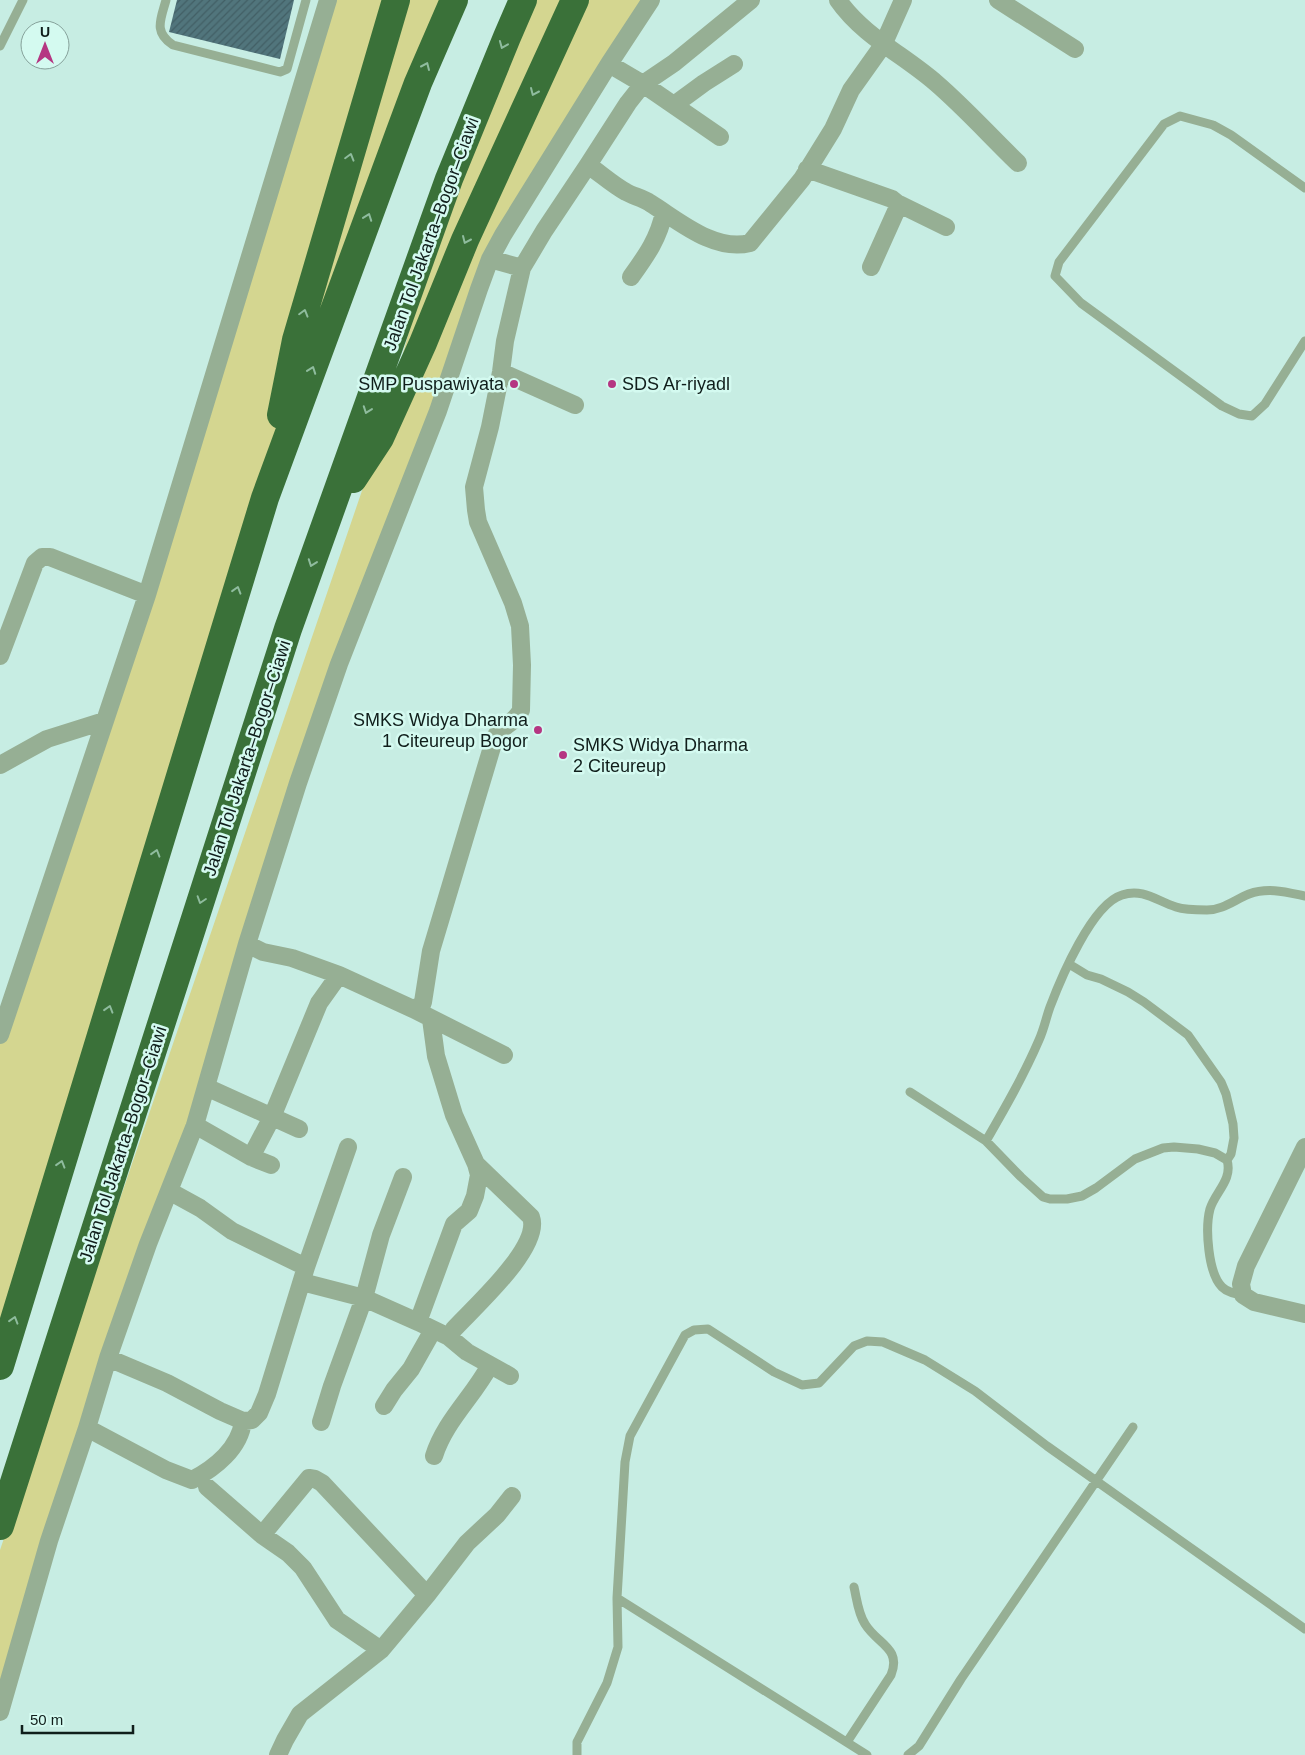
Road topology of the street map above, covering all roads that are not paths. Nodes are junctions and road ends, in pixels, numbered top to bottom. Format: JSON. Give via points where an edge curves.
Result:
{"nodes":[{"id":1,"x":23,"y":0,"type":"edge"},
{"id":2,"x":166,"y":0,"type":"edge"},
{"id":3,"x":306,"y":0,"type":"edge"},
{"id":4,"x":328,"y":0,"type":"edge"},
{"id":5,"x":396,"y":0,"type":"edge"},
{"id":6,"x":454,"y":0,"type":"edge"},
{"id":7,"x":523,"y":0,"type":"edge"},
{"id":8,"x":575,"y":0,"type":"edge"},
{"id":9,"x":651,"y":0,"type":"edge"},
{"id":10,"x":751,"y":0,"type":"edge"},
{"id":11,"x":838,"y":0,"type":"edge"},
{"id":12,"x":904,"y":0,"type":"edge"},
{"id":13,"x":998,"y":0,"type":"edge"},
{"id":14,"x":883,"y":45,"type":"junction"},
{"id":15,"x":0,"y":46,"type":"edge"},
{"id":16,"x":1074,"y":49,"type":"dead end"},
{"id":17,"x":609,"y":64,"type":"junction"},
{"id":18,"x":734,"y":64,"type":"dead end"},
{"id":19,"x":643,"y":84,"type":"junction"},
{"id":20,"x":674,"y":106,"type":"junction"},
{"id":21,"x":720,"y":137,"type":"dead end"},
{"id":22,"x":1018,"y":163,"type":"dead end"},
{"id":23,"x":588,"y":166,"type":"junction"},
{"id":24,"x":807,"y":169,"type":"junction"},
{"id":25,"x":1305,"y":188,"type":"edge"},
{"id":26,"x":897,"y":203,"type":"junction"},
{"id":27,"x":664,"y":212,"type":"junction"},
{"id":28,"x":946,"y":227,"type":"dead end"},
{"id":29,"x":490,"y":260,"type":"junction"},
{"id":30,"x":871,"y":267,"type":"dead end"},
{"id":31,"x":522,"y":268,"type":"junction"},
{"id":32,"x":632,"y":277,"type":"dead end"},
{"id":33,"x":1305,"y":341,"type":"edge"},
{"id":34,"x":501,"y":372,"type":"junction"},
{"id":35,"x":575,"y":405,"type":"dead end"},
{"id":36,"x":265,"y":498,"type":"junction"},
{"id":37,"x":328,"y":517,"type":"junction"},
{"id":38,"x":147,"y":595,"type":"junction"},
{"id":39,"x":0,"y":656,"type":"edge"},
{"id":40,"x":104,"y":721,"type":"junction"},
{"id":41,"x":0,"y":766,"type":"edge"},
{"id":42,"x":1305,"y":896,"type":"edge"},
{"id":43,"x":247,"y":944,"type":"junction"},
{"id":44,"x":1069,"y":964,"type":"junction"},
{"id":45,"x":339,"y":975,"type":"junction"},
{"id":46,"x":7,"y":994,"type":"edge"},
{"id":47,"x":413,"y":1009,"type":"junction"},
{"id":48,"x":430,"y":1019,"type":"junction"},
{"id":49,"x":0,"y":1035,"type":"edge"},
{"id":50,"x":504,"y":1055,"type":"dead end"},
{"id":51,"x":206,"y":1087,"type":"junction"},
{"id":52,"x":910,"y":1092,"type":"dead end"},
{"id":53,"x":272,"y":1117,"type":"junction"},
{"id":54,"x":195,"y":1125,"type":"junction"},
{"id":55,"x":300,"y":1129,"type":"dead end"},
{"id":56,"x":986,"y":1141,"type":"junction"},
{"id":57,"x":348,"y":1147,"type":"dead end"},
{"id":58,"x":1305,"y":1147,"type":"edge"},
{"id":59,"x":251,"y":1157,"type":"junction"},
{"id":60,"x":1227,"y":1160,"type":"junction"},
{"id":61,"x":476,"y":1164,"type":"junction"},
{"id":62,"x":271,"y":1165,"type":"dead end"},
{"id":63,"x":403,"y":1177,"type":"dead end"},
{"id":64,"x":169,"y":1191,"type":"junction"},
{"id":65,"x":304,"y":1275,"type":"junction"},
{"id":66,"x":1243,"y":1295,"type":"junction"},
{"id":67,"x":364,"y":1298,"type":"junction"},
{"id":68,"x":1305,"y":1314,"type":"edge"},
{"id":69,"x":426,"y":1326,"type":"junction"},
{"id":70,"x":449,"y":1337,"type":"junction"},
{"id":71,"x":108,"y":1358,"type":"junction"},
{"id":72,"x":490,"y":1365,"type":"junction"},
{"id":73,"x":0,"y":1366,"type":"edge"},
{"id":74,"x":510,"y":1376,"type":"dead end"},
{"id":75,"x":384,"y":1406,"type":"dead end"},
{"id":76,"x":243,"y":1421,"type":"junction"},
{"id":77,"x":321,"y":1422,"type":"dead end"},
{"id":78,"x":1133,"y":1427,"type":"dead end"},
{"id":79,"x":87,"y":1428,"type":"junction"},
{"id":80,"x":434,"y":1456,"type":"dead end"},
{"id":81,"x":1097,"y":1480,"type":"junction"},
{"id":82,"x":207,"y":1487,"type":"dead end"},
{"id":83,"x":512,"y":1496,"type":"dead end"},
{"id":84,"x":0,"y":1526,"type":"edge"},
{"id":85,"x":262,"y":1535,"type":"junction"},
{"id":86,"x":854,"y":1587,"type":"dead end"},
{"id":87,"x":427,"y":1595,"type":"junction"},
{"id":88,"x":617,"y":1598,"type":"junction"},
{"id":89,"x":1305,"y":1629,"type":"edge"},
{"id":90,"x":381,"y":1650,"type":"junction"},
{"id":91,"x":0,"y":1712,"type":"edge"},
{"id":92,"x":847,"y":1742,"type":"junction"},
{"id":93,"x":278,"y":1755,"type":"edge"},
{"id":94,"x":577,"y":1755,"type":"edge"},
{"id":95,"x":867,"y":1755,"type":"edge"},
{"id":96,"x":908,"y":1755,"type":"edge"}],
"edges":[{"from":1,"to":15,"type":"lane"},
{"from":2,"to":3,"type":"lane","via":[[160,31],[164,39],[173,45],[280,72],[287,69]]},
{"from":4,"to":38,"type":"street"},
{"from":36,"to":5,"type":"highway","one_way":true,"via":[[296,340]]},
{"from":36,"to":6,"type":"highway","one_way":true,"via":[[408,108]]},
{"from":7,"to":37,"type":"highway","name":"Jalan Tol Jakarta–Bogor–Ciawi","one_way":true,"via":[[449,179]]},
{"from":8,"to":37,"type":"highway","one_way":true,"via":[[465,240],[380,438]]},
{"from":9,"to":17,"type":"street"},
{"from":10,"to":19,"type":"street"},
{"from":11,"to":14,"type":"street"},
{"from":12,"to":14,"type":"street"},
{"from":13,"to":16,"type":"street"},
{"from":14,"to":22,"type":"street","via":[[936,83]]},
{"from":14,"to":24,"type":"street","via":[[851,90],[833,129]]},
{"from":17,"to":19,"type":"street"},
{"from":17,"to":29,"type":"street"},
{"from":18,"to":20,"type":"street"},
{"from":19,"to":20,"type":"street"},
{"from":19,"to":23,"type":"street"},
{"from":20,"to":21,"type":"street"},
{"from":23,"to":27,"type":"street","via":[[626,192]]},
{"from":23,"to":31,"type":"street"},
{"from":24,"to":26,"type":"street"},
{"from":24,"to":27,"type":"street","via":[[750,243],[740,246],[710,239]]},
{"from":25,"to":33,"type":"lane","via":[[1213,125],[1180,116],[1164,124],[1059,262],[1055,276],[1082,303],[1222,406],[1239,414],[1252,416],[1265,404]]},
{"from":26,"to":28,"type":"street"},
{"from":26,"to":30,"type":"street"},
{"from":27,"to":32,"type":"street","via":[[661,228]]},
{"from":29,"to":31,"type":"street"},
{"from":29,"to":43,"type":"street","via":[[438,411],[336,673]]},
{"from":31,"to":34,"type":"street"},
{"from":34,"to":35,"type":"street"},
{"from":34,"to":47,"type":"street","via":[[474,487],[478,522],[514,603],[520,626],[521,710],[519,716],[500,729],[495,737],[431,951],[423,1002]]},
{"from":73,"to":36,"type":"highway","one_way":true},
{"from":37,"to":84,"type":"highway","name":"Jalan Tol Jakarta–Bogor–Ciawi","one_way":true,"via":[[285,639]]},
{"from":38,"to":39,"type":"street","via":[[50,557],[42,557],[35,563]]},
{"from":38,"to":40,"type":"street"},
{"from":40,"to":41,"type":"street","via":[[47,739]]},
{"from":40,"to":46,"type":"street"},
{"from":42,"to":44,"type":"lane","via":[[1286,891],[1266,891],[1249,894],[1216,910],[1206,910],[1177,907],[1145,894],[1123,894],[1113,899],[1092,920]]},
{"from":43,"to":45,"type":"street"},
{"from":43,"to":51,"type":"street"},
{"from":44,"to":56,"type":"lane","via":[[1040,1039]]},
{"from":44,"to":60,"type":"lane","via":[[1136,997],[1188,1035],[1226,1094],[1234,1138]]},
{"from":45,"to":47,"type":"street"},
{"from":45,"to":53,"type":"street","via":[[319,1003]]},
{"from":46,"to":49,"type":"street"},
{"from":47,"to":48,"type":"street"},
{"from":48,"to":50,"type":"street"},
{"from":48,"to":61,"type":"street","via":[[436,1056],[454,1115]]},
{"from":51,"to":53,"type":"street"},
{"from":51,"to":54,"type":"street"},
{"from":52,"to":56,"type":"lane"},
{"from":53,"to":55,"type":"street"},
{"from":53,"to":59,"type":"street"},
{"from":54,"to":59,"type":"street"},
{"from":54,"to":64,"type":"street"},
{"from":56,"to":60,"type":"lane","via":[[1043,1196],[1058,1200],[1082,1196],[1134,1159],[1163,1148],[1198,1149]]},
{"from":57,"to":65,"type":"street"},
{"from":58,"to":66,"type":"street","via":[[1246,1266],[1241,1284]]},
{"from":59,"to":62,"type":"street"},
{"from":60,"to":66,"type":"lane","via":[[1227,1178],[1208,1217],[1209,1248],[1214,1273],[1220,1284],[1229,1292]]},
{"from":61,"to":69,"type":"street","via":[[479,1175],[475,1196],[469,1211],[459,1218],[452,1230]]},
{"from":61,"to":70,"type":"street","via":[[531,1217],[532,1226],[506,1275]]},
{"from":63,"to":67,"type":"street","via":[[381,1235]]},
{"from":64,"to":65,"type":"street"},
{"from":64,"to":71,"type":"street"},
{"from":65,"to":67,"type":"street"},
{"from":65,"to":76,"type":"street","via":[[267,1394],[259,1413],[252,1420]]},
{"from":66,"to":68,"type":"street","via":[[1254,1302]]},
{"from":67,"to":69,"type":"street"},
{"from":67,"to":77,"type":"street"},
{"from":69,"to":70,"type":"street"},
{"from":69,"to":75,"type":"street","via":[[411,1369]]},
{"from":70,"to":72,"type":"street"},
{"from":71,"to":76,"type":"street"},
{"from":71,"to":79,"type":"street"},
{"from":72,"to":74,"type":"street"},
{"from":72,"to":80,"type":"street","via":[[446,1428]]},
{"from":76,"to":79,"type":"street","via":[[238,1441],[215,1465],[192,1480],[166,1470]]},
{"from":78,"to":81,"type":"lane"},
{"from":79,"to":91,"type":"street","via":[[49,1541]]},
{"from":81,"to":88,"type":"lane","via":[[975,1391],[925,1360],[883,1342],[860,1342],[819,1383],[802,1385],[774,1372],[713,1331],[694,1330],[685,1335],[630,1436],[625,1462]]},
{"from":81,"to":89,"type":"lane"},
{"from":81,"to":96,"type":"lane","via":[[961,1678],[919,1746]]},
{"from":82,"to":85,"type":"street"},
{"from":83,"to":87,"type":"street","via":[[467,1543]]},
{"from":85,"to":87,"type":"street","via":[[309,1478],[315,1479]]},
{"from":85,"to":90,"type":"street","via":[[303,1568],[338,1620]]},
{"from":86,"to":92,"type":"lane","via":[[861,1617],[890,1651],[894,1664],[891,1675]]},
{"from":87,"to":90,"type":"street"},
{"from":88,"to":92,"type":"lane"},
{"from":88,"to":94,"type":"lane","via":[[618,1648],[614,1665],[577,1742]]},
{"from":90,"to":93,"type":"street","via":[[300,1714]]},
{"from":92,"to":95,"type":"lane"}]}
